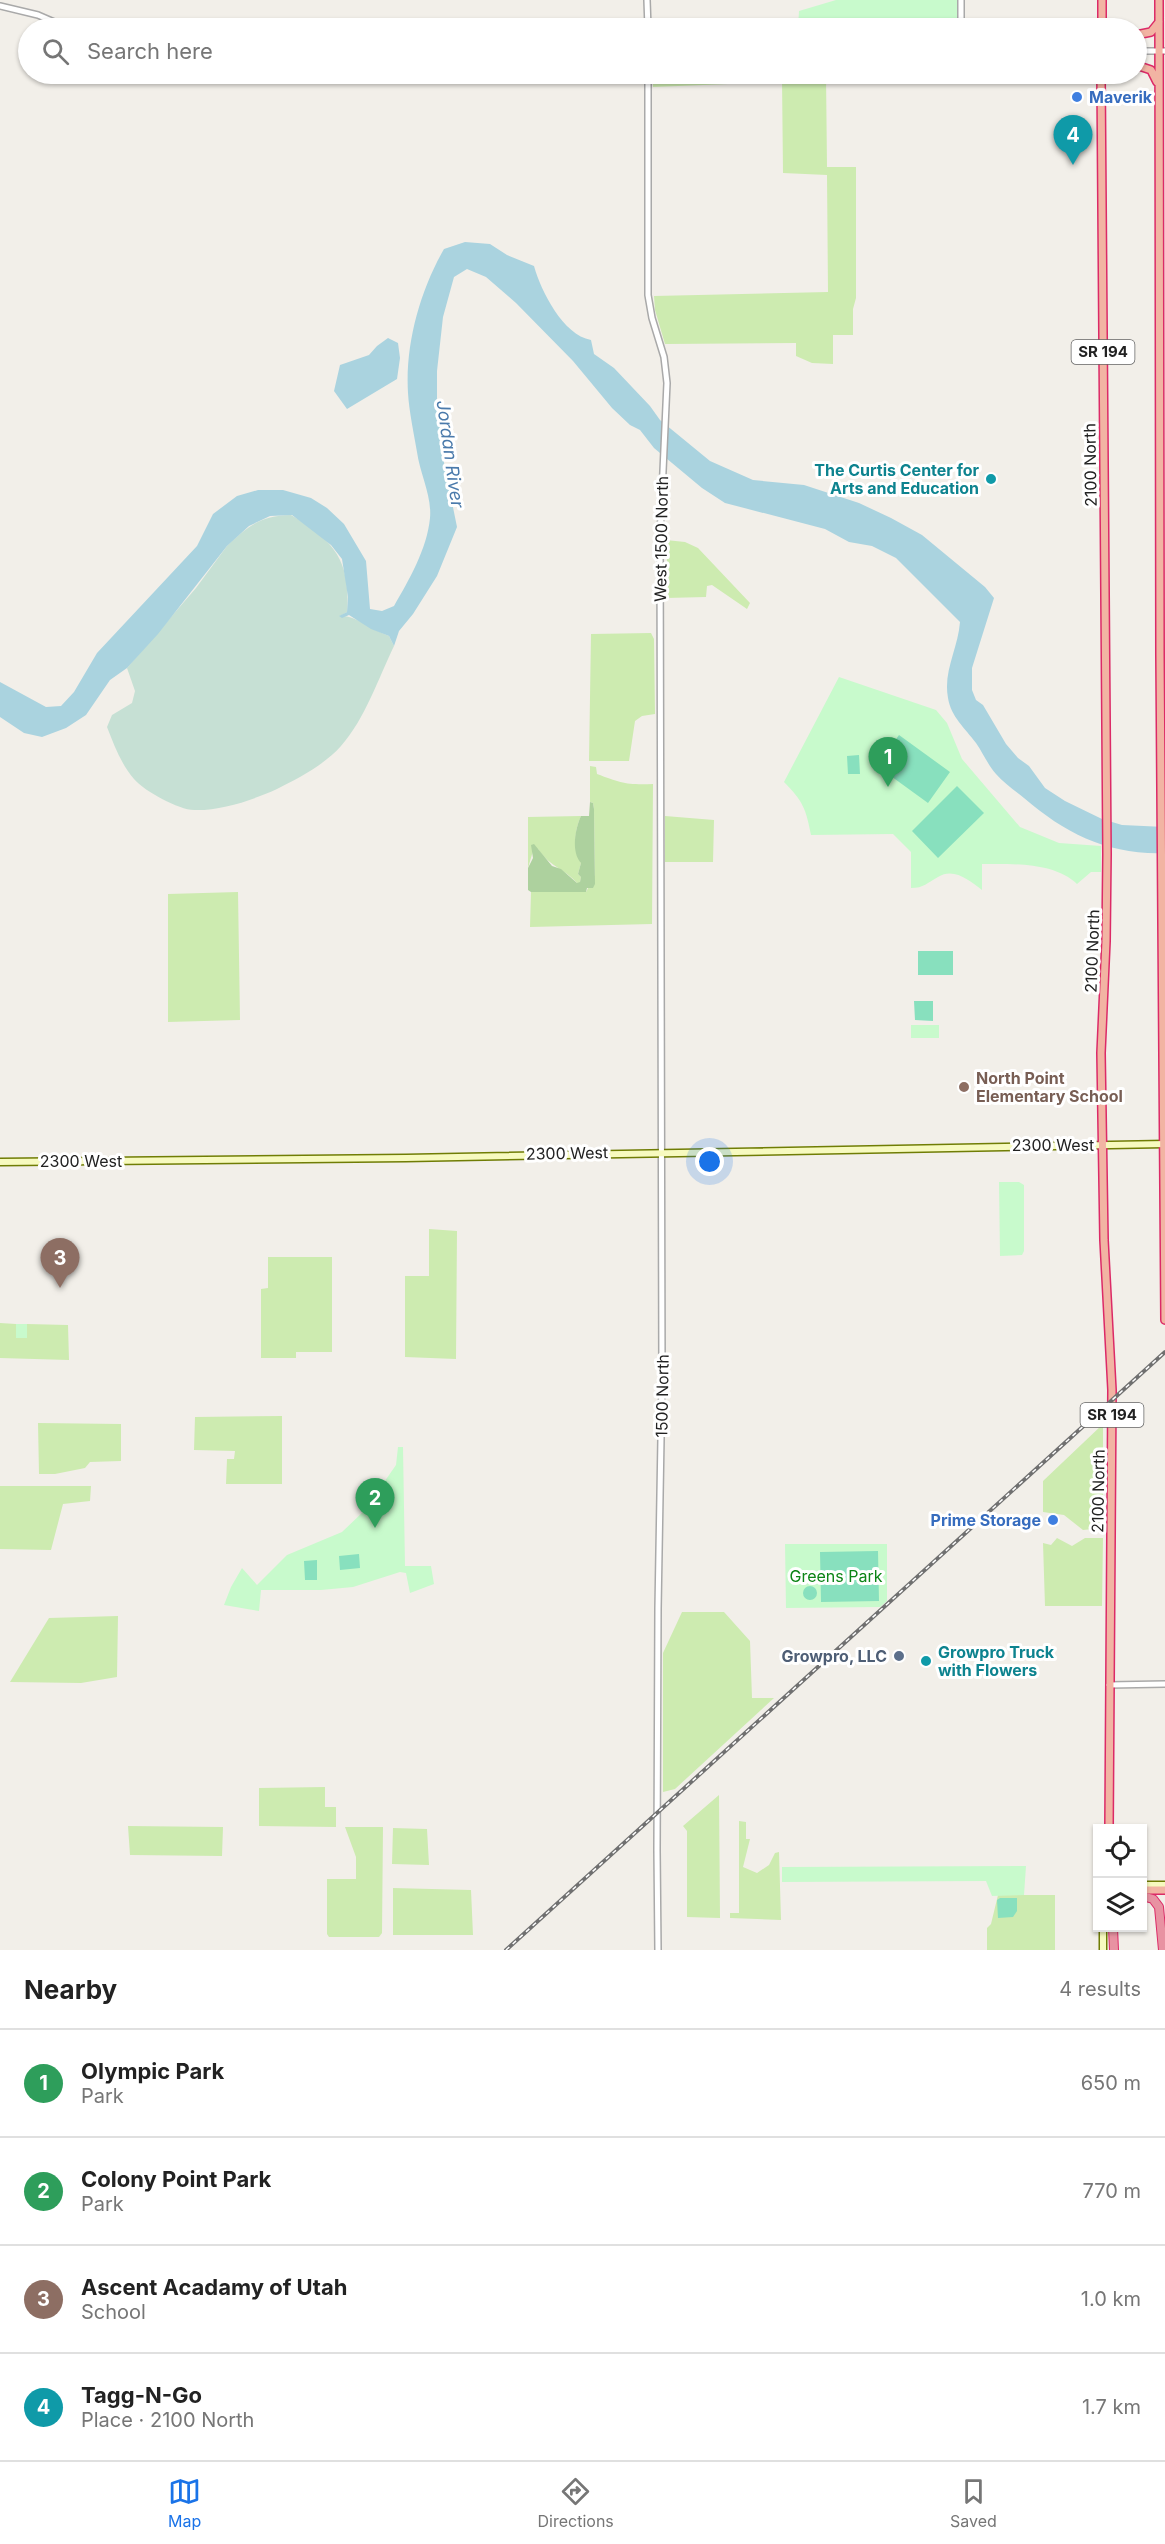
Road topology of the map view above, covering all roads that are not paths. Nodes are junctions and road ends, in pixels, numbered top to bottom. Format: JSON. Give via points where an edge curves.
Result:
{"nodes":[{"id":1,"x":647,"y":0,"type":"edge"},
{"id":2,"x":961,"y":0,"type":"edge"},
{"id":3,"x":1102,"y":0,"type":"edge"},
{"id":4,"x":1160,"y":0,"type":"edge"},
{"id":5,"x":0,"y":6,"type":"edge"},
{"id":6,"x":1102,"y":14,"type":"junction"},
{"id":7,"x":45,"y":18,"type":"edge"},
{"id":8,"x":648,"y":18,"type":"edge"},
{"id":9,"x":961,"y":18,"type":"edge"},
{"id":10,"x":1102,"y":18,"type":"edge"},
{"id":11,"x":1104,"y":18,"type":"edge"},
{"id":12,"x":1159,"y":20,"type":"junction"},
{"id":13,"x":1147,"y":33,"type":"edge"},
{"id":14,"x":1162,"y":51,"type":"edge"},
{"id":15,"x":1147,"y":69,"type":"edge"},
{"id":16,"x":648,"y":84,"type":"edge"},
{"id":17,"x":1101,"y":84,"type":"edge"},
{"id":18,"x":1159,"y":90,"type":"junction"},
{"id":19,"x":661,"y":1007,"type":"joint"},
{"id":20,"x":1165,"y":1082,"type":"edge"},
{"id":21,"x":1165,"y":1143,"type":"edge"},
{"id":22,"x":1102,"y":1145,"type":"junction"},
{"id":23,"x":661,"y":1152,"type":"junction"},
{"id":24,"x":0,"y":1162,"type":"edge"},
{"id":25,"x":1165,"y":1320,"type":"edge"},
{"id":26,"x":1165,"y":1684,"type":"edge"},
{"id":27,"x":1109,"y":1685,"type":"junction"},
{"id":28,"x":1107,"y":1824,"type":"edge"},
{"id":29,"x":1147,"y":1885,"type":"edge"},
{"id":30,"x":1165,"y":1885,"type":"edge"},
{"id":31,"x":1147,"y":1890,"type":"edge"},
{"id":32,"x":1165,"y":1890,"type":"edge"},
{"id":33,"x":1147,"y":1897,"type":"edge"},
{"id":34,"x":1103,"y":1932,"type":"edge"},
{"id":35,"x":1112,"y":1932,"type":"edge"},
{"id":36,"x":1117,"y":1932,"type":"edge"},
{"id":37,"x":658,"y":1950,"type":"edge"},
{"id":38,"x":1103,"y":1950,"type":"edge"},
{"id":39,"x":1114,"y":1950,"type":"edge"},
{"id":40,"x":1163,"y":1950,"type":"edge"}],
"edges":[{"from":1,"to":8,"type":"street"},
{"from":2,"to":9,"type":"street"},
{"from":3,"to":6,"type":"highway"},
{"from":4,"to":12,"type":"highway"},
{"from":5,"to":7,"type":"street"},
{"from":6,"to":10,"type":"highway"},
{"from":6,"to":11,"type":"highway"},
{"from":12,"to":13,"type":"highway"},
{"from":12,"to":14,"type":"highway"},
{"from":14,"to":18,"type":"highway"},
{"from":15,"to":18,"type":"highway"},
{"from":16,"to":19,"type":"street","name":"West 1500 North","via":[[648,296],[666,368],[660,535]]},
{"from":17,"to":22,"type":"highway","name":"2100 North","number":"SR 194","via":[[1107,854]]},
{"from":18,"to":20,"type":"highway"},
{"from":19,"to":23,"type":"street","name":"1500 North"},
{"from":20,"to":21,"type":"highway"},
{"from":21,"to":22,"type":"main road","name":"2300 West"},
{"from":21,"to":25,"type":"highway"},
{"from":22,"to":23,"type":"main road","name":"2300 West"},
{"from":22,"to":27,"type":"highway","name":"2100 North","number":"SR 194","via":[[1112,1390]]},
{"from":23,"to":24,"type":"main road","name":"2300 West"},
{"from":23,"to":37,"type":"street","name":"1500 North"},
{"from":26,"to":27,"type":"street"},
{"from":27,"to":28,"type":"highway","name":"2100 North","number":"SR 194"},
{"from":29,"to":30,"type":"main road"},
{"from":31,"to":32,"type":"highway"},
{"from":33,"to":40,"type":"highway","via":[[1160,1907]]},
{"from":34,"to":38,"type":"main road"},
{"from":35,"to":39,"type":"highway"},
{"from":36,"to":39,"type":"highway"}]}
